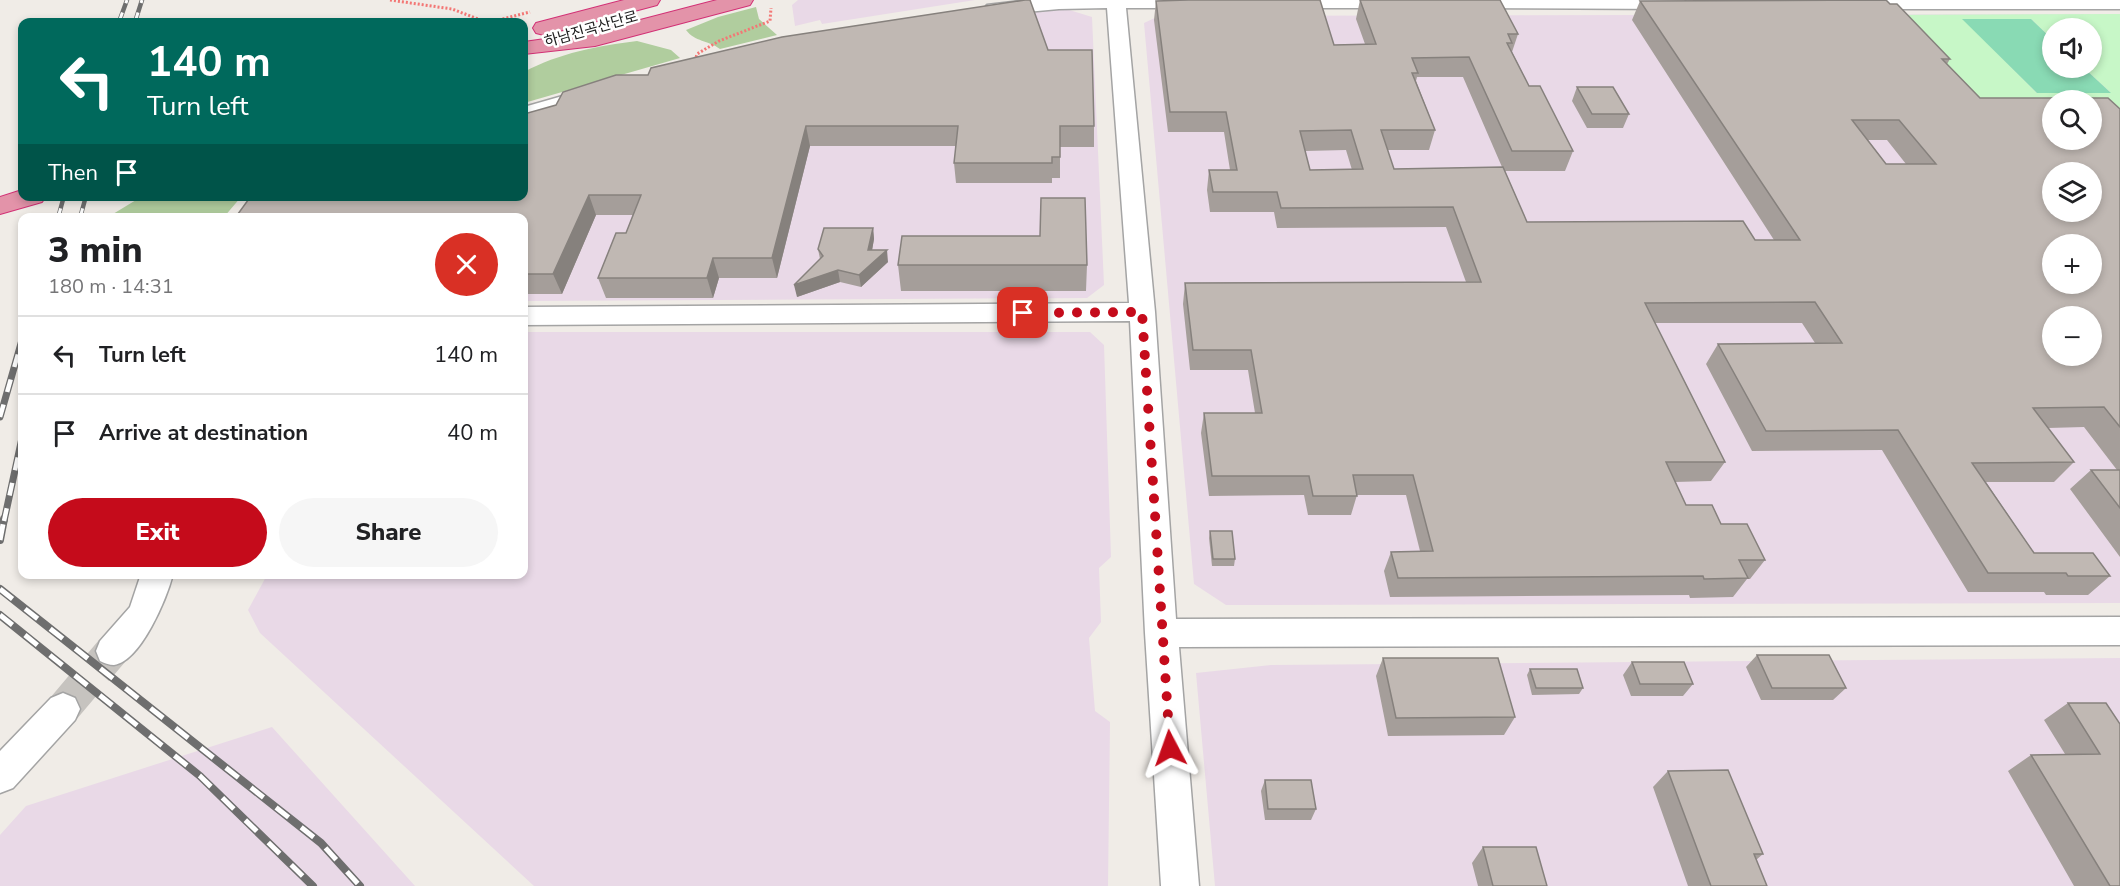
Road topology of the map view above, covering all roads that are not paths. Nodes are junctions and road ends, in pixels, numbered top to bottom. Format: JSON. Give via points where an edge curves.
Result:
{"nodes":[{"id":1,"x":619,"y":0,"type":"edge"},
{"id":2,"x":649,"y":0,"type":"edge"},
{"id":3,"x":693,"y":0,"type":"edge"},
{"id":4,"x":742,"y":0,"type":"edge"},
{"id":5,"x":1116,"y":2,"type":"junction"},
{"id":6,"x":1212,"y":2,"type":"edge"},
{"id":7,"x":1260,"y":2,"type":"edge"},
{"id":8,"x":1415,"y":2,"type":"edge"},
{"id":9,"x":1439,"y":2,"type":"edge"},
{"id":10,"x":1690,"y":3,"type":"edge"},
{"id":11,"x":1833,"y":3,"type":"edge"},
{"id":12,"x":2120,"y":3,"type":"edge"},
{"id":13,"x":978,"y":11,"type":"edge"},
{"id":14,"x":528,"y":36,"type":"edge"},
{"id":15,"x":528,"y":39,"type":"edge"},
{"id":16,"x":528,"y":39,"type":"edge"},
{"id":17,"x":528,"y":40,"type":"edge"},
{"id":18,"x":612,"y":88,"type":"edge"},
{"id":19,"x":528,"y":113,"type":"edge"},
{"id":20,"x":1142,"y":312,"type":"junction"},
{"id":21,"x":528,"y":316,"type":"edge"},
{"id":22,"x":156,"y":579,"type":"edge"},
{"id":23,"x":2120,"y":631,"type":"edge"},
{"id":24,"x":1161,"y":633,"type":"junction"},
{"id":25,"x":112,"y":651,"type":"tunnel mouth"},
{"id":26,"x":63,"y":708,"type":"tunnel mouth"},
{"id":27,"x":0,"y":776,"type":"edge"},
{"id":28,"x":1180,"y":886,"type":"edge"}],
"edges":[{"from":1,"to":14,"type":"highway","via":[[544,21]]},
{"from":2,"to":15,"type":"highway","name":"하남진곡산단로"},
{"from":3,"to":16,"type":"highway","name":"하남진곡산단로"},
{"from":4,"to":17,"type":"highway","via":[[595,39]]},
{"from":5,"to":6,"type":"street"},
{"from":5,"to":13,"type":"street"},
{"from":5,"to":20,"type":"street"},
{"from":7,"to":8,"type":"street"},
{"from":9,"to":10,"type":"street"},
{"from":11,"to":12,"type":"street"},
{"from":18,"to":19,"type":"street"},
{"from":20,"to":21,"type":"street"},
{"from":20,"to":24,"type":"street"},
{"from":22,"to":25,"type":"street","via":[[143,617]]},
{"from":23,"to":24,"type":"street"},
{"from":24,"to":28,"type":"street"},
{"from":26,"to":27,"type":"street"}]}
